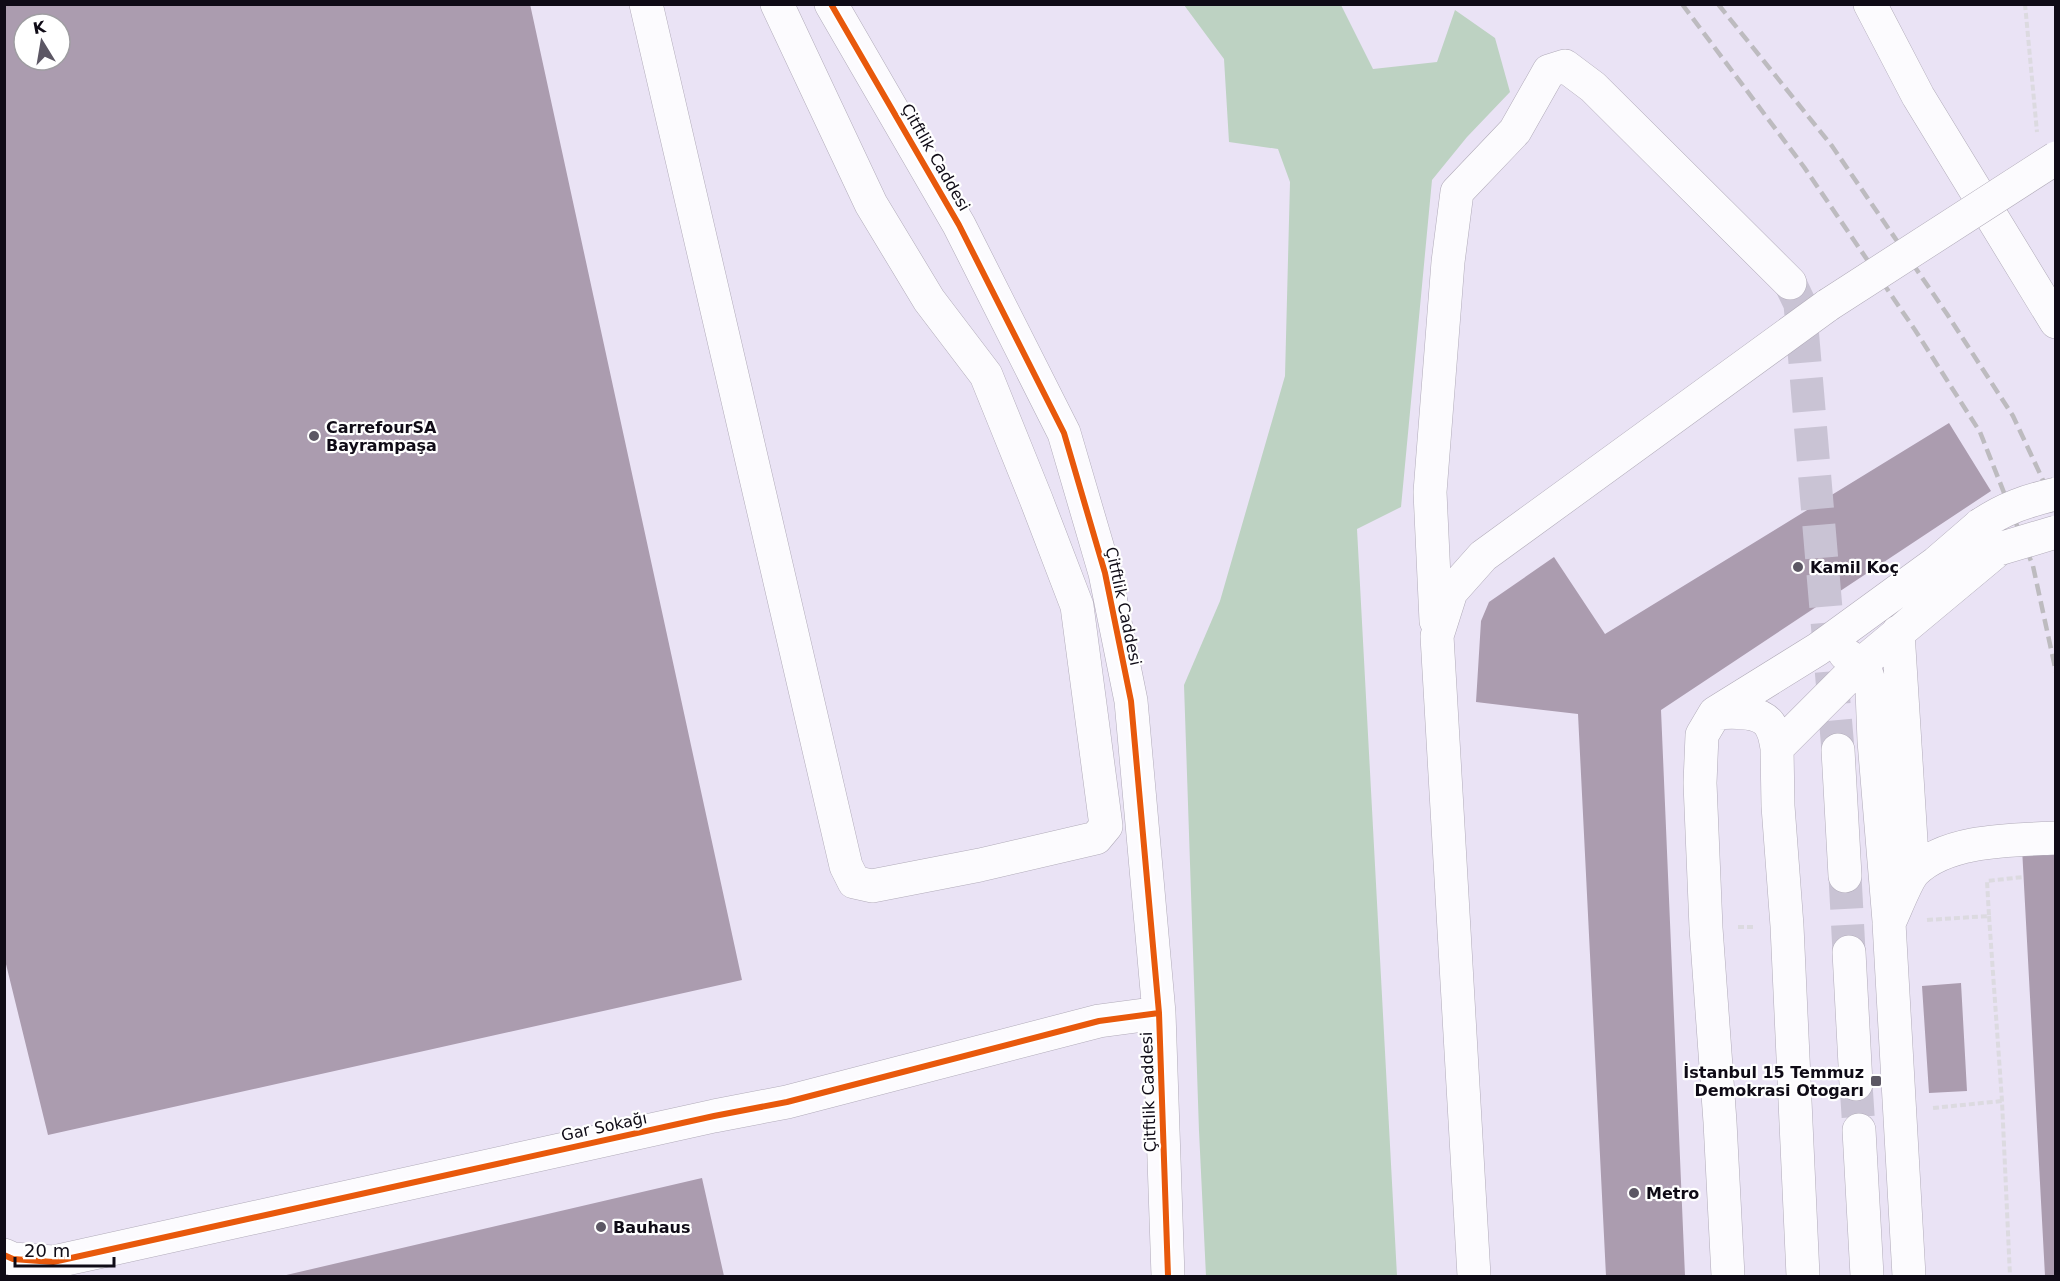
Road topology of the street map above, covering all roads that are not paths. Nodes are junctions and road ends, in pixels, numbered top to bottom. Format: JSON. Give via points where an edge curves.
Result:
{"nodes":[{"id":1,"x":646,"y":4,"type":"edge"},
{"id":2,"x":777,"y":4,"type":"edge"},
{"id":3,"x":831,"y":4,"type":"edge"},
{"id":4,"x":1870,"y":4,"type":"edge"},
{"id":5,"x":2053,"y":159,"type":"edge"},
{"id":6,"x":1790,"y":283,"type":"tunnel mouth"},
{"id":7,"x":2055,"y":322,"type":"edge"},
{"id":8,"x":2055,"y":494,"type":"edge"},
{"id":9,"x":2055,"y":532,"type":"edge"},
{"id":10,"x":1990,"y":537,"type":"junction"},
{"id":11,"x":1898,"y":632,"type":"junction"},
{"id":12,"x":1437,"y":636,"type":"junction"},
{"id":13,"x":1818,"y":649,"type":"junction"},
{"id":14,"x":1861,"y":664,"type":"junction"},
{"id":15,"x":1716,"y":713,"type":"junction"},
{"id":16,"x":1777,"y":748,"type":"junction"},
{"id":17,"x":1838,"y":750,"type":"tunnel mouth"},
{"id":18,"x":2055,"y":838,"type":"edge"},
{"id":19,"x":1913,"y":873,"type":"junction"},
{"id":20,"x":1845,"y":876,"type":"tunnel mouth"},
{"id":21,"x":1889,"y":922,"type":"junction"},
{"id":22,"x":1849,"y":952,"type":"tunnel mouth"},
{"id":23,"x":1159,"y":1013,"type":"junction"},
{"id":24,"x":1856,"y":1084,"type":"tunnel mouth"},
{"id":25,"x":1859,"y":1130,"type":"tunnel mouth"},
{"id":26,"x":4,"y":1255,"type":"edge"},
{"id":27,"x":41,"y":1269,"type":"edge"},
{"id":28,"x":1168,"y":1276,"type":"edge"},
{"id":29,"x":1474,"y":1276,"type":"edge"},
{"id":30,"x":1728,"y":1276,"type":"edge"},
{"id":31,"x":1803,"y":1276,"type":"edge"},
{"id":32,"x":1867,"y":1276,"type":"edge"},
{"id":33,"x":1909,"y":1276,"type":"edge"}],
"edges":[{"from":1,"to":2,"type":"street","via":[[846,866],[854,882],[872,886],[1096,838],[1106,826],[1077,606],[986,375],[929,300],[871,204]]},
{"from":3,"to":23,"type":"street","name":"Çitftlik Caddesi","via":[[959,225],[1064,433],[1105,573],[1131,701]]},
{"from":4,"to":7,"type":"street","via":[[1918,96]]},
{"from":5,"to":12,"type":"street","bridge":true,"via":[[1828,305],[1483,556],[1451,592]]},
{"from":6,"to":12,"type":"street","via":[[1593,87],[1565,66],[1549,71],[1515,130],[1457,192],[1430,492]]},
{"from":8,"to":10,"type":"street","bridge":true,"via":[[2002,510]]},
{"from":9,"to":10,"type":"street","bridge":true},
{"from":10,"to":11,"type":"street"},
{"from":10,"to":13,"type":"street","via":[[1936,563]]},
{"from":11,"to":14,"type":"street"},
{"from":11,"to":19,"type":"street"},
{"from":12,"to":29,"type":"street"},
{"from":13,"to":14,"type":"street","via":[[1840,651]]},
{"from":13,"to":15,"type":"street"},
{"from":14,"to":16,"type":"street"},
{"from":14,"to":21,"type":"street","via":[[1872,690]]},
{"from":15,"to":16,"type":"street","via":[[1742,711],[1761,718],[1772,727]]},
{"from":15,"to":30,"type":"street","via":[[1702,735],[1700,783]]},
{"from":16,"to":31,"type":"street"},
{"from":17,"to":20,"type":"street"},
{"from":18,"to":19,"type":"street","via":[[1971,845],[1937,855]]},
{"from":19,"to":21,"type":"street"},
{"from":21,"to":33,"type":"street"},
{"from":22,"to":24,"type":"street"},
{"from":23,"to":27,"type":"street","name":"Gar Sokağı","via":[[1099,1021],[787,1102]]},
{"from":23,"to":28,"type":"street","name":"Çitftlik Caddesi"},
{"from":25,"to":32,"type":"street"},
{"from":26,"to":27,"type":"street","name":"Gar Sokağı"}]}
